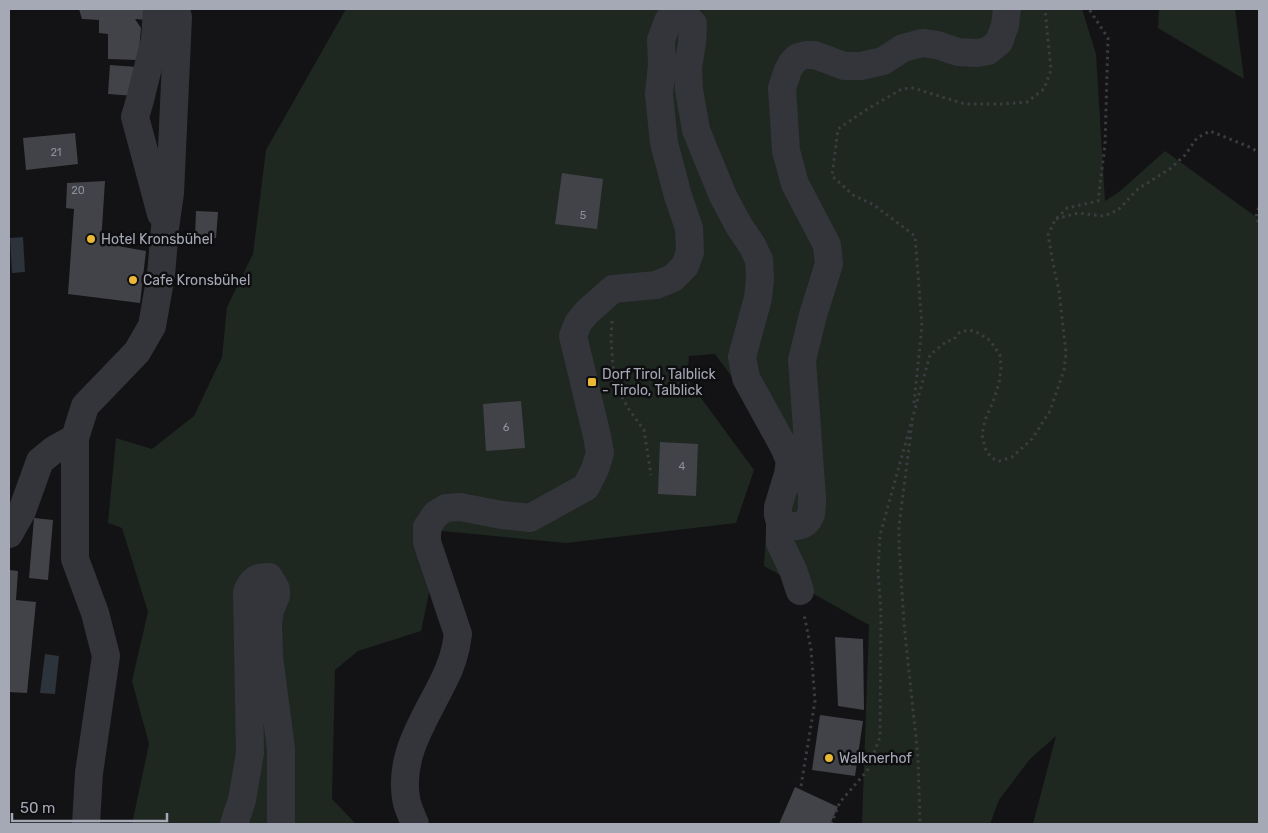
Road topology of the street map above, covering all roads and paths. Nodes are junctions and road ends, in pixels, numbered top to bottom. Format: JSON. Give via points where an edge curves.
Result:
{"nodes":[{"id":1,"x":157,"y":9,"type":"edge"},
{"id":2,"x":175,"y":9,"type":"edge"},
{"id":3,"x":1007,"y":9,"type":"edge"},
{"id":4,"x":1045,"y":9,"type":"edge"},
{"id":5,"x":1089,"y":9,"type":"edge"},
{"id":6,"x":1259,"y":153,"type":"edge"},
{"id":7,"x":1259,"y":208,"type":"edge"},
{"id":8,"x":1055,"y":220,"type":"junction"},
{"id":9,"x":1259,"y":222,"type":"edge"},
{"id":10,"x":165,"y":228,"type":"junction"},
{"id":11,"x":624,"y":288,"type":"junction"},
{"id":12,"x":913,"y":413,"type":"junction"},
{"id":13,"x":75,"y":438,"type":"junction"},
{"id":14,"x":651,"y":476,"type":"dead end"},
{"id":15,"x":780,"y":522,"type":"junction"},
{"id":16,"x":9,"y":534,"type":"edge"},
{"id":17,"x":800,"y":591,"type":"joint"},
{"id":18,"x":802,"y":786,"type":"dead end"},
{"id":19,"x":86,"y":824,"type":"edge"},
{"id":20,"x":234,"y":824,"type":"edge"},
{"id":21,"x":281,"y":824,"type":"edge"},
{"id":22,"x":415,"y":824,"type":"edge"},
{"id":23,"x":831,"y":824,"type":"edge"},
{"id":24,"x":920,"y":824,"type":"edge"}],
"edges":[{"from":1,"to":10,"type":"street","via":[[155,39],[135,118]]},
{"from":2,"to":10,"type":"street","via":[[178,17],[170,193]]},
{"from":3,"to":15,"type":"street","via":[[1006,24],[999,42],[988,51],[958,52],[922,43],[861,66],[844,66],[815,55],[806,55],[798,57],[788,70],[782,88],[786,151],[795,184],[827,245],[829,264],[802,360],[811,513],[806,523],[798,527]]},
{"from":4,"to":12,"type":"path","via":[[1051,70],[1044,89],[1026,102],[965,104],[913,88],[902,89],[838,129],[832,176],[852,195],[874,205],[915,236],[922,326]]},
{"from":5,"to":8,"type":"path","via":[[1108,38],[1105,145],[1098,201],[1067,208]]},
{"from":6,"to":8,"type":"path","via":[[1210,131],[1198,138],[1171,168],[1138,189],[1118,210],[1104,216],[1078,212]]},
{"from":7,"to":9,"type":"path","via":[[1256,219]]},
{"from":8,"to":12,"type":"path","via":[[1048,235],[1066,352],[1064,370],[1050,411],[1032,439],[1012,457],[1000,461],[986,451],[982,435],[999,383],[1000,355],[988,340],[970,330],[960,332],[930,355]]},
{"from":10,"to":13,"type":"street","via":[[152,326],[137,352],[85,406]]},
{"from":11,"to":14,"type":"path","via":[[614,309],[611,337],[614,382],[644,430]]},
{"from":11,"to":15,"type":"street","via":[[656,285],[673,278],[686,266],[690,252],[689,228],[664,143],[659,94],[661,40],[668,21],[680,15],[693,24],[688,67],[696,130],[723,196],[758,260],[758,298],[742,358],[746,378],[790,461],[778,507]]},
{"from":11,"to":22,"type":"street","via":[[612,289],[587,312],[573,336],[600,453],[586,487],[530,518],[460,507],[446,508],[436,514],[428,527],[427,542],[458,634],[451,664],[423,720],[407,763],[406,800]]},
{"from":12,"to":23,"type":"path","via":[[880,535],[880,737],[867,771],[840,802]]},
{"from":12,"to":24,"type":"path","via":[[899,544],[918,756]]},
{"from":13,"to":16,"type":"street","via":[[40,461],[22,511]]},
{"from":13,"to":19,"type":"street","via":[[75,558],[106,656],[89,773]]},
{"from":15,"to":17,"type":"street","via":[[780,543]]},
{"from":17,"to":18,"type":"path","via":[[811,649],[815,701]]},
{"from":20,"to":21,"type":"street","via":[[242,800],[250,753],[247,592],[250,584],[263,576],[269,577],[276,588],[268,632],[281,749]]}]}
